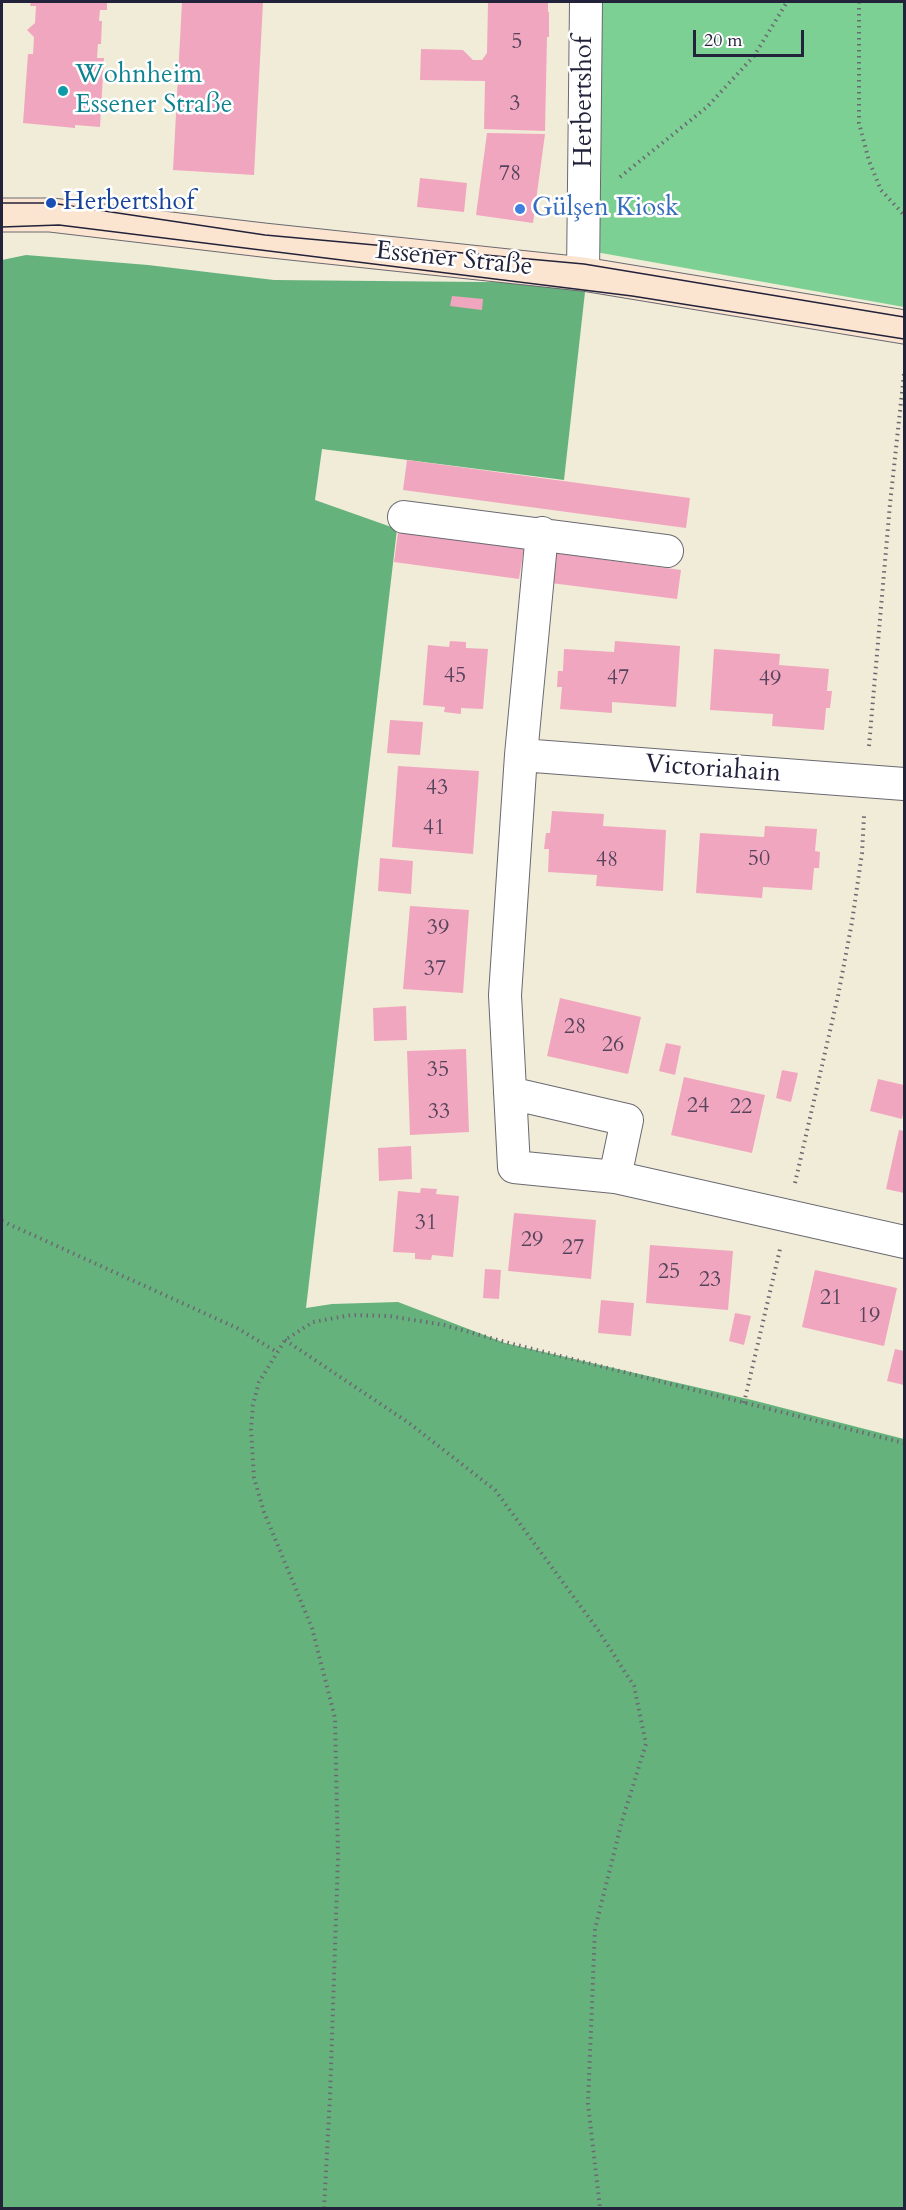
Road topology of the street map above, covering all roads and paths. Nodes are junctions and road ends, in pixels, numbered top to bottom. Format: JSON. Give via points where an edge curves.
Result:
{"nodes":[{"id":1,"x":586,"y":2,"type":"edge"},
{"id":2,"x":787,"y":2,"type":"edge"},
{"id":3,"x":859,"y":2,"type":"edge"},
{"id":4,"x":584,"y":206,"type":"junction"},
{"id":5,"x":2,"y":215,"type":"edge"},
{"id":6,"x":904,"y":215,"type":"edge"},
{"id":7,"x":583,"y":274,"type":"junction"},
{"id":8,"x":904,"y":327,"type":"edge"},
{"id":9,"x":904,"y":374,"type":"edge"},
{"id":10,"x":404,"y":517,"type":"dead end"},
{"id":11,"x":542,"y":533,"type":"junction"},
{"id":12,"x":667,"y":551,"type":"dead end"},
{"id":13,"x":521,"y":755,"type":"junction"},
{"id":14,"x":866,"y":782,"type":"junction"},
{"id":15,"x":904,"y":784,"type":"edge"},
{"id":16,"x":510,"y":1093,"type":"junction"},
{"id":17,"x":615,"y":1177,"type":"junction"},
{"id":18,"x":787,"y":1216,"type":"junction"},
{"id":19,"x":2,"y":1221,"type":"edge"},
{"id":20,"x":904,"y":1242,"type":"edge"},
{"id":21,"x":285,"y":1340,"type":"junction"},
{"id":22,"x":277,"y":1352,"type":"junction"},
{"id":23,"x":744,"y":1403,"type":"junction"},
{"id":24,"x":904,"y":1443,"type":"edge"},
{"id":25,"x":324,"y":2208,"type":"edge"},
{"id":26,"x":600,"y":2208,"type":"edge"}],
"edges":[{"from":1,"to":4,"type":"street","name":"Herbertshof"},
{"from":2,"to":4,"type":"path","via":[[754,56],[707,107]]},
{"from":3,"to":6,"type":"path","via":[[859,123],[880,190]]},
{"from":4,"to":7,"type":"street","name":"Herbertshof"},
{"from":5,"to":7,"type":"main road","name":"Essener Straße","via":[[51,215]]},
{"from":7,"to":8,"type":"main road","name":"Essener Straße"},
{"from":9,"to":14,"type":"path"},
{"from":10,"to":11,"type":"street"},
{"from":11,"to":12,"type":"street"},
{"from":11,"to":13,"type":"street"},
{"from":13,"to":14,"type":"street","name":"Victoriahain"},
{"from":13,"to":16,"type":"street","via":[[505,994]]},
{"from":14,"to":15,"type":"street","name":"Victoriahain"},
{"from":14,"to":18,"type":"path","via":[[862,853],[852,922]]},
{"from":16,"to":17,"type":"street","via":[[514,1167]]},
{"from":16,"to":17,"type":"street","via":[[627,1120]]},
{"from":17,"to":18,"type":"street"},
{"from":18,"to":20,"type":"street"},
{"from":18,"to":23,"type":"path"},
{"from":19,"to":22,"type":"path","via":[[237,1328]]},
{"from":21,"to":22,"type":"path"},
{"from":21,"to":23,"type":"path","via":[[313,1322],[389,1316],[444,1325]]},
{"from":21,"to":26,"type":"path","via":[[409,1423],[495,1490],[598,1630],[634,1686],[646,1744],[595,1929],[588,2104]]},
{"from":22,"to":25,"type":"path","via":[[259,1383],[253,1405],[255,1478],[264,1512],[312,1628],[335,1718],[338,1858]]},
{"from":23,"to":24,"type":"path"}]}
